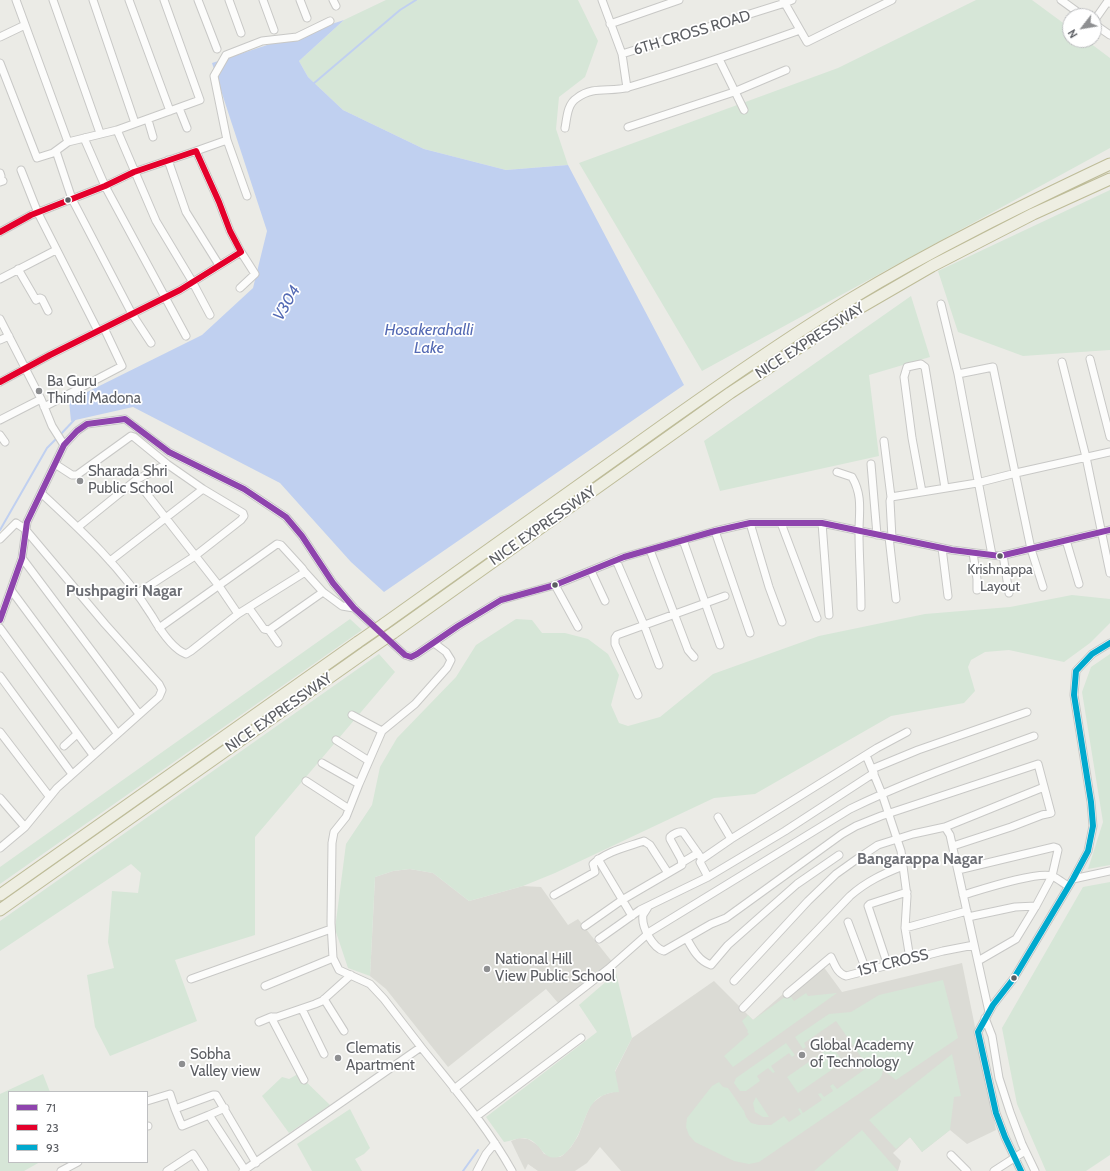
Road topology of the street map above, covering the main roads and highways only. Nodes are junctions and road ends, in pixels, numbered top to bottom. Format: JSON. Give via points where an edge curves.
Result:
{"nodes":[{"id":1,"x":1110,"y":164,"type":"edge"},
{"id":2,"x":1110,"y":179,"type":"edge"},
{"id":3,"x":0,"y":895,"type":"edge"},
{"id":4,"x":0,"y":910,"type":"edge"}],
"edges":[{"from":1,"to":3,"type":"highway","name":"NICE EXPRESSWAY","bridge":true,"via":[[927,254],[802,329],[723,382]]},
{"from":2,"to":4,"type":"highway","name":"NICE EXPRESSWAY","bridge":true,"via":[[1033,214],[932,266],[856,310],[730,393]]}]}
